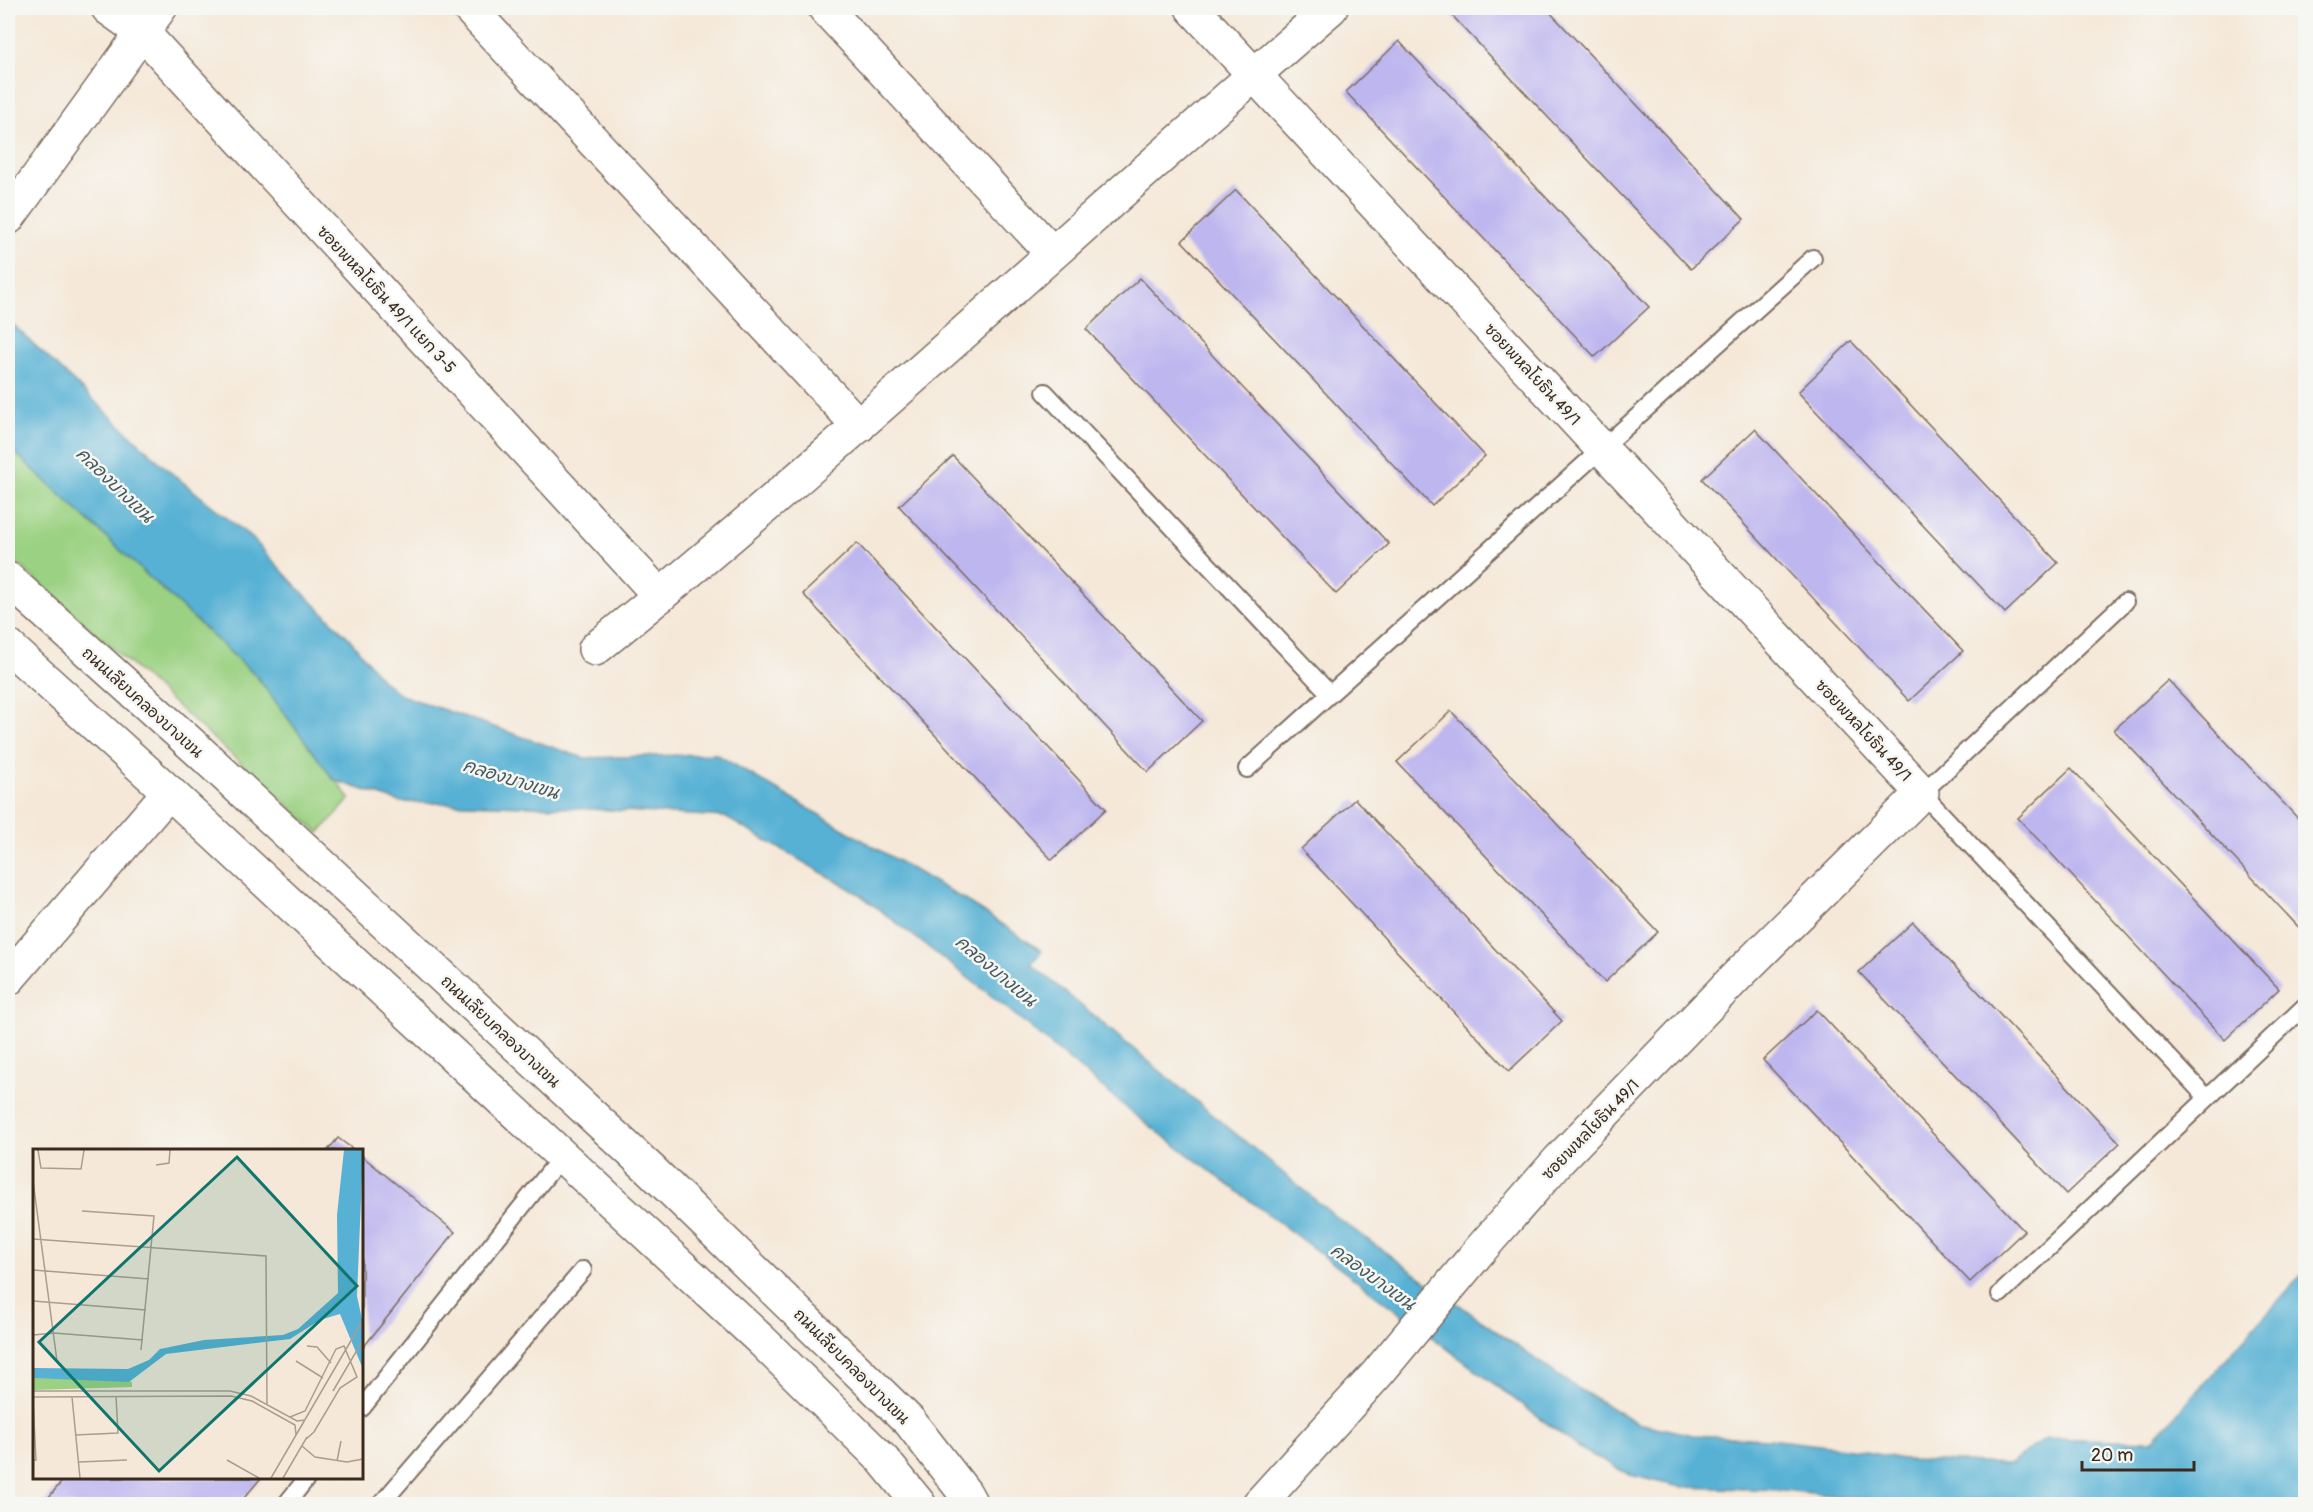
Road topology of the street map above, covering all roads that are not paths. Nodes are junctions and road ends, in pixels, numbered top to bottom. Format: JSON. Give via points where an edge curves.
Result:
{"nodes":[{"id":1,"x":108,"y":8,"type":"edge"},
{"id":2,"x":469,"y":8,"type":"edge"},
{"id":3,"x":825,"y":8,"type":"edge"},
{"id":4,"x":1192,"y":8,"type":"edge"},
{"id":5,"x":1331,"y":8,"type":"edge"},
{"id":6,"x":152,"y":20,"type":"edge"},
{"id":7,"x":1254,"y":74,"type":"junction"},
{"id":8,"x":8,"y":218,"type":"edge"},
{"id":9,"x":1052,"y":253,"type":"junction"},
{"id":10,"x":1813,"y":258,"type":"dead end"},
{"id":11,"x":1045,"y":392,"type":"dead end"},
{"id":12,"x":859,"y":426,"type":"junction"},
{"id":13,"x":1602,"y":448,"type":"junction"},
{"id":14,"x":8,"y":579,"type":"edge"},
{"id":15,"x":660,"y":596,"type":"junction"},
{"id":16,"x":2125,"y":602,"type":"dead end"},
{"id":17,"x":8,"y":646,"type":"edge"},
{"id":18,"x":595,"y":649,"type":"dead end"},
{"id":19,"x":1330,"y":694,"type":"junction"},
{"id":20,"x":1247,"y":769,"type":"dead end"},
{"id":21,"x":169,"y":792,"type":"junction"},
{"id":22,"x":1922,"y":793,"type":"junction"},
{"id":23,"x":8,"y":979,"type":"edge"},
{"id":24,"x":2306,"y":1005,"type":"edge"},
{"id":25,"x":2207,"y":1098,"type":"junction"},
{"id":26,"x":562,"y":1156,"type":"junction"},
{"id":27,"x":583,"y":1270,"type":"dead end"},
{"id":28,"x":2000,"y":1294,"type":"dead end"},
{"id":29,"x":363,"y":1407,"type":"edge"},
{"id":30,"x":306,"y":1479,"type":"edge"},
{"id":31,"x":286,"y":1504,"type":"edge"},
{"id":32,"x":381,"y":1504,"type":"edge"},
{"id":33,"x":919,"y":1504,"type":"edge"},
{"id":34,"x":971,"y":1504,"type":"edge"},
{"id":35,"x":1259,"y":1504,"type":"edge"}],
"edges":[{"from":1,"to":6,"type":"street","name":"ซอยพหลโยธิน 49/1 แยก 3-5"},
{"from":2,"to":12,"type":"street"},
{"from":3,"to":9,"type":"street"},
{"from":4,"to":7,"type":"street","name":"ซอยพหลโยธิน 49/1"},
{"from":5,"to":7,"type":"street"},
{"from":6,"to":8,"type":"street"},
{"from":6,"to":15,"type":"street","name":"ซอยพหลโยธิน 49/1 แยก 3-5"},
{"from":7,"to":9,"type":"street"},
{"from":7,"to":13,"type":"street","name":"ซอยพหลโยธิน 49/1"},
{"from":9,"to":12,"type":"street"},
{"from":10,"to":13,"type":"lane"},
{"from":11,"to":19,"type":"lane"},
{"from":12,"to":15,"type":"street"},
{"from":13,"to":19,"type":"lane"},
{"from":13,"to":22,"type":"street","name":"ซอยพหลโยธิน 49/1"},
{"from":14,"to":34,"type":"street","name":"ถนนเลียบคลองบางเขน","via":[[651,1170],[909,1422]]},
{"from":15,"to":18,"type":"street"},
{"from":16,"to":22,"type":"lane"},
{"from":17,"to":21,"type":"street"},
{"from":19,"to":20,"type":"lane"},
{"from":21,"to":23,"type":"street"},
{"from":21,"to":26,"type":"street"},
{"from":22,"to":25,"type":"lane"},
{"from":22,"to":35,"type":"street","name":"ซอยพหลโยธิน 49/1","via":[[1567,1151],[1377,1374]]},
{"from":24,"to":25,"type":"lane"},
{"from":25,"to":28,"type":"lane"},
{"from":26,"to":29,"type":"lane"},
{"from":26,"to":33,"type":"street","via":[[761,1340],[883,1460]]},
{"from":27,"to":32,"type":"lane"},
{"from":30,"to":31,"type":"lane"}]}
